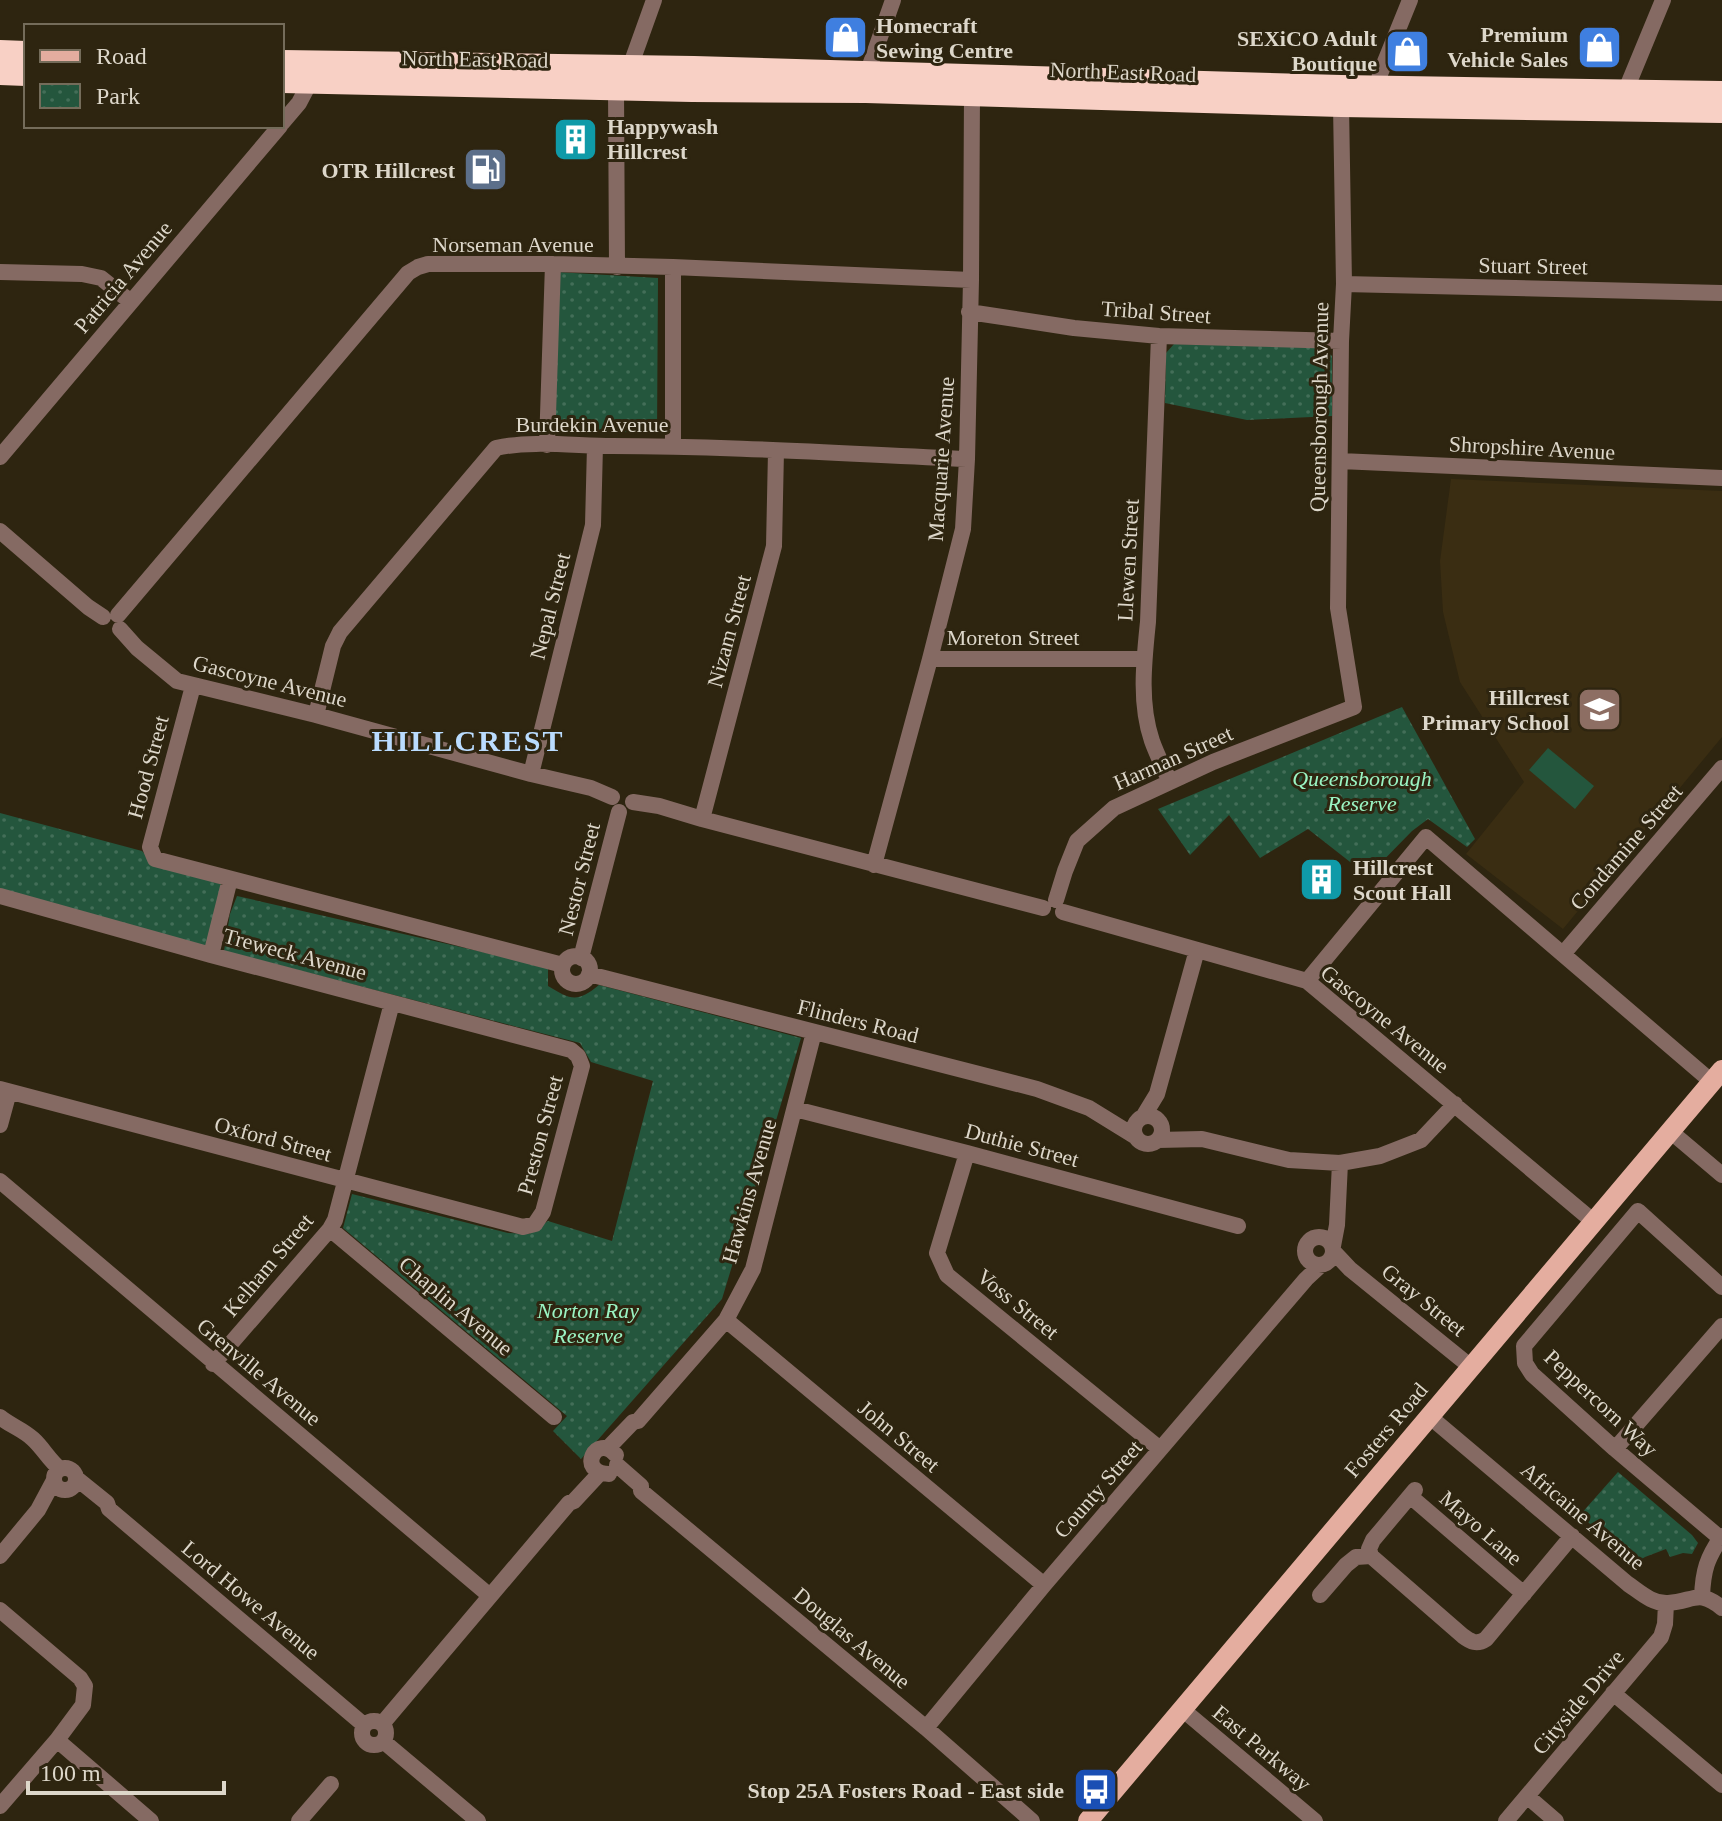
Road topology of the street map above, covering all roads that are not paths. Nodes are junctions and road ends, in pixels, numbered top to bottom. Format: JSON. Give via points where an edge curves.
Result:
{"nodes":[{"id":1,"x":654,"y":0,"type":"edge"},
{"id":2,"x":893,"y":0,"type":"edge"},
{"id":3,"x":1410,"y":0,"type":"edge"},
{"id":4,"x":1663,"y":0,"type":"edge"},
{"id":5,"x":0,"y":52,"type":"edge"},
{"id":6,"x":24,"y":53,"type":"edge"},
{"id":7,"x":284,"y":63,"type":"edge"},
{"id":8,"x":0,"y":73,"type":"edge"},
{"id":9,"x":311,"y":73,"type":"junction"},
{"id":10,"x":24,"y":74,"type":"edge"},
{"id":11,"x":623,"y":78,"type":"junction"},
{"id":12,"x":284,"y":80,"type":"edge"},
{"id":13,"x":866,"y":82,"type":"junction"},
{"id":14,"x":972,"y":85,"type":"junction"},
{"id":15,"x":1722,"y":93,"type":"edge"},
{"id":16,"x":1341,"y":96,"type":"junction"},
{"id":17,"x":1378,"y":96,"type":"junction"},
{"id":18,"x":1624,"y":102,"type":"junction"},
{"id":19,"x":1722,"y":111,"type":"edge"},
{"id":20,"x":284,"y":121,"type":"edge"},
{"id":21,"x":278,"y":128,"type":"edge"},
{"id":22,"x":553,"y":264,"type":"junction"},
{"id":23,"x":617,"y":267,"type":"junction"},
{"id":24,"x":673,"y":267,"type":"junction"},
{"id":25,"x":0,"y":272,"type":"edge"},
{"id":26,"x":971,"y":280,"type":"junction"},
{"id":27,"x":1344,"y":284,"type":"junction"},
{"id":28,"x":1722,"y":293,"type":"edge"},
{"id":29,"x":131,"y":302,"type":"junction"},
{"id":30,"x":969,"y":312,"type":"junction"},
{"id":31,"x":1159,"y":336,"type":"junction"},
{"id":32,"x":1341,"y":341,"type":"junction"},
{"id":33,"x":547,"y":445,"type":"junction"},
{"id":34,"x":595,"y":446,"type":"junction"},
{"id":35,"x":673,"y":446,"type":"junction"},
{"id":36,"x":776,"y":451,"type":"junction"},
{"id":37,"x":0,"y":457,"type":"edge"},
{"id":38,"x":967,"y":459,"type":"junction"},
{"id":39,"x":1340,"y":461,"type":"junction"},
{"id":40,"x":1722,"y":478,"type":"edge"},
{"id":41,"x":0,"y":531,"type":"edge"},
{"id":42,"x":114,"y":620,"type":"junction"},
{"id":43,"x":930,"y":659,"type":"junction"},
{"id":44,"x":1144,"y":659,"type":"junction"},
{"id":45,"x":193,"y":686,"type":"junction"},
{"id":46,"x":1354,"y":707,"type":"joint"},
{"id":47,"x":316,"y":715,"type":"junction"},
{"id":48,"x":1722,"y":768,"type":"edge"},
{"id":49,"x":531,"y":774,"type":"junction"},
{"id":50,"x":1170,"y":782,"type":"junction"},
{"id":51,"x":621,"y":803,"type":"junction"},
{"id":52,"x":702,"y":819,"type":"junction"},
{"id":53,"x":874,"y":865,"type":"junction"},
{"id":54,"x":230,"y":879,"type":"junction"},
{"id":55,"x":0,"y":896,"type":"edge"},
{"id":56,"x":1054,"y":907,"type":"junction"},
{"id":57,"x":1197,"y":950,"type":"junction"},
{"id":58,"x":1563,"y":954,"type":"junction"},
{"id":59,"x":211,"y":955,"type":"junction"},
{"id":60,"x":581,"y":958,"type":"junction"},
{"id":61,"x":563,"y":965,"type":"junction"},
{"id":62,"x":589,"y":974,"type":"junction"},
{"id":63,"x":1307,"y":981,"type":"junction"},
{"id":64,"x":392,"y":1003,"type":"junction"},
{"id":65,"x":814,"y":1032,"type":"junction"},
{"id":66,"x":578,"y":1056,"type":"joint"},
{"id":67,"x":1717,"y":1076,"type":"edge"},
{"id":68,"x":4,"y":1090,"type":"edge"},
{"id":69,"x":1455,"y":1104,"type":"junction"},
{"id":70,"x":795,"y":1109,"type":"junction"},
{"id":71,"x":0,"y":1125,"type":"edge"},
{"id":72,"x":1149,"y":1127,"type":"junction"},
{"id":73,"x":1670,"y":1131,"type":"junction"},
{"id":74,"x":967,"y":1153,"type":"junction"},
{"id":75,"x":1340,"y":1163,"type":"junction"},
{"id":76,"x":1722,"y":1175,"type":"edge"},
{"id":77,"x":0,"y":1181,"type":"edge"},
{"id":78,"x":346,"y":1181,"type":"junction"},
{"id":79,"x":1594,"y":1222,"type":"junction"},
{"id":80,"x":535,"y":1224,"type":"joint"},
{"id":81,"x":1238,"y":1226,"type":"dead end"},
{"id":82,"x":330,"y":1229,"type":"junction"},
{"id":83,"x":1323,"y":1254,"type":"junction"},
{"id":84,"x":1722,"y":1287,"type":"edge"},
{"id":85,"x":726,"y":1320,"type":"junction"},
{"id":86,"x":1722,"y":1326,"type":"edge"},
{"id":87,"x":213,"y":1364,"type":"junction"},
{"id":88,"x":1471,"y":1367,"type":"junction"},
{"id":89,"x":1429,"y":1416,"type":"junction"},
{"id":90,"x":554,"y":1417,"type":"dead end"},
{"id":91,"x":6,"y":1422,"type":"edge"},
{"id":92,"x":1160,"y":1449,"type":"junction"},
{"id":93,"x":1615,"y":1449,"type":"junction"},
{"id":94,"x":607,"y":1463,"type":"junction"},
{"id":95,"x":63,"y":1481,"type":"junction"},
{"id":96,"x":1572,"y":1536,"type":"junction"},
{"id":97,"x":1721,"y":1537,"type":"edge"},
{"id":98,"x":0,"y":1556,"type":"edge"},
{"id":99,"x":1371,"y":1556,"type":"junction"},
{"id":100,"x":1044,"y":1585,"type":"junction"},
{"id":101,"x":1524,"y":1594,"type":"junction"},
{"id":102,"x":1320,"y":1595,"type":"dead end"},
{"id":103,"x":490,"y":1596,"type":"junction"},
{"id":104,"x":1702,"y":1597,"type":"junction"},
{"id":105,"x":1666,"y":1603,"type":"junction"},
{"id":106,"x":1722,"y":1608,"type":"edge"},
{"id":107,"x":0,"y":1610,"type":"edge"},
{"id":108,"x":1613,"y":1693,"type":"junction"},
{"id":109,"x":1182,"y":1709,"type":"junction"},
{"id":110,"x":926,"y":1728,"type":"junction"},
{"id":111,"x":383,"y":1732,"type":"junction"},
{"id":112,"x":57,"y":1740,"type":"junction"},
{"id":113,"x":331,"y":1784,"type":"dead end"},
{"id":114,"x":1722,"y":1785,"type":"edge"},
{"id":115,"x":1527,"y":1796,"type":"junction"},
{"id":116,"x":1,"y":1803,"type":"edge"},
{"id":117,"x":151,"y":1821,"type":"edge"},
{"id":118,"x":299,"y":1821,"type":"edge"},
{"id":119,"x":478,"y":1821,"type":"edge"},
{"id":120,"x":1032,"y":1821,"type":"edge"},
{"id":121,"x":1088,"y":1821,"type":"edge"},
{"id":122,"x":1315,"y":1821,"type":"edge"},
{"id":123,"x":1506,"y":1821,"type":"edge"},
{"id":124,"x":1556,"y":1821,"type":"edge"}],
"edges":[{"from":1,"to":11,"type":"street"},
{"from":2,"to":13,"type":"street"},
{"from":3,"to":17,"type":"street","via":[[1380,74]]},
{"from":4,"to":18,"type":"street"},
{"from":5,"to":6,"type":"highway"},
{"from":7,"to":9,"type":"highway","name":"North East Road"},
{"from":8,"to":10,"type":"highway"},
{"from":9,"to":11,"type":"highway","name":"North East Road"},
{"from":9,"to":12,"type":"highway","name":"North East Road"},
{"from":9,"to":20,"type":"street","name":"Patricia Avenue","via":[[299,103]]},
{"from":11,"to":13,"type":"highway","name":"North East Road"},
{"from":11,"to":23,"type":"street"},
{"from":13,"to":14,"type":"highway","name":"North East Road"},
{"from":14,"to":16,"type":"highway","name":"North East Road"},
{"from":14,"to":26,"type":"street","name":"Macquarie Avenue"},
{"from":15,"to":18,"type":"highway","name":"North East Road"},
{"from":16,"to":17,"type":"highway","name":"North East Road"},
{"from":16,"to":27,"type":"street","name":"Queensborough Avenue"},
{"from":17,"to":18,"type":"highway","name":"North East Road"},
{"from":18,"to":19,"type":"highway","name":"North East Road"},
{"from":21,"to":29,"type":"street","name":"Patricia Avenue"},
{"from":22,"to":23,"type":"street","name":"Norseman Avenue"},
{"from":22,"to":33,"type":"street"},
{"from":22,"to":42,"type":"street","name":"Norseman Avenue","via":[[428,264],[408,273]]},
{"from":23,"to":24,"type":"street","name":"Norseman Avenue"},
{"from":24,"to":26,"type":"street","name":"Norseman Avenue"},
{"from":24,"to":35,"type":"street"},
{"from":25,"to":29,"type":"street","via":[[101,278]]},
{"from":26,"to":30,"type":"street","name":"Macquarie Avenue"},
{"from":27,"to":28,"type":"street","name":"Stuart Street"},
{"from":27,"to":32,"type":"street","name":"Queensborough Avenue"},
{"from":29,"to":37,"type":"street","name":"Patricia Avenue"},
{"from":30,"to":31,"type":"street","name":"Tribal Street"},
{"from":30,"to":38,"type":"street","name":"Macquarie Avenue"},
{"from":31,"to":32,"type":"street","name":"Tribal Street"},
{"from":31,"to":44,"type":"street","name":"Llewen Street"},
{"from":32,"to":39,"type":"street","name":"Queensborough Avenue"},
{"from":33,"to":34,"type":"street","name":"Burdekin Avenue"},
{"from":33,"to":47,"type":"street","name":"Burdekin Avenue","via":[[504,446],[487,458],[340,632]]},
{"from":34,"to":35,"type":"street","name":"Burdekin Avenue"},
{"from":34,"to":49,"type":"street","name":"Nepal Street","via":[[593,525]]},
{"from":35,"to":36,"type":"street","name":"Burdekin Avenue"},
{"from":36,"to":38,"type":"street","name":"Burdekin Avenue"},
{"from":36,"to":52,"type":"street","name":"Nizam Street","via":[[774,546]]},
{"from":38,"to":43,"type":"street","name":"Macquarie Avenue","via":[[963,529]]},
{"from":39,"to":40,"type":"street","name":"Shropshire Avenue"},
{"from":39,"to":46,"type":"street","name":"Queensborough Avenue","via":[[1338,608]]},
{"from":41,"to":42,"type":"street","via":[[88,607]]},
{"from":42,"to":45,"type":"street","name":"Gascoyne Avenue","via":[[137,648],[177,681]]},
{"from":43,"to":44,"type":"street","name":"Moreton Street"},
{"from":43,"to":53,"type":"street","name":"Macquarie Avenue"},
{"from":44,"to":50,"type":"street","name":"Llewen Street","via":[[1152,739]]},
{"from":45,"to":47,"type":"street","name":"Gascoyne Avenue"},
{"from":45,"to":54,"type":"street","name":"Hood Street","via":[[150,847],[155,859]]},
{"from":46,"to":50,"type":"street","name":"Harman Street"},
{"from":47,"to":49,"type":"street","name":"Gascoyne Avenue"},
{"from":48,"to":58,"type":"street","name":"Condamine Street"},
{"from":49,"to":51,"type":"street","name":"Gascoyne Avenue","via":[[591,788]]},
{"from":50,"to":56,"type":"street","name":"Harman Street","via":[[1114,808],[1077,841]]},
{"from":51,"to":52,"type":"street","name":"Gascoyne Avenue","via":[[659,806]]},
{"from":51,"to":60,"type":"street","name":"Nestor Street"},
{"from":52,"to":53,"type":"street","name":"Gascoyne Avenue"},
{"from":53,"to":56,"type":"street","name":"Gascoyne Avenue"},
{"from":54,"to":59,"type":"street"},
{"from":54,"to":61,"type":"street"},
{"from":55,"to":59,"type":"street","name":"Treweck Avenue"},
{"from":56,"to":57,"type":"street","name":"Gascoyne Avenue"},
{"from":57,"to":63,"type":"street","name":"Gascoyne Avenue"},
{"from":57,"to":72,"type":"street"},
{"from":58,"to":63,"type":"street","via":[[1426,837]]},
{"from":58,"to":67,"type":"street"},
{"from":59,"to":64,"type":"street","name":"Treweck Avenue"},
{"from":60,"to":61,"type":"street","via":[[574,956]]},
{"from":60,"to":62,"type":"street"},
{"from":61,"to":62,"type":"street","via":[[569,982],[583,982]]},
{"from":62,"to":65,"type":"street","name":"Flinders Road"},
{"from":63,"to":69,"type":"street","name":"Gascoyne Avenue"},
{"from":64,"to":66,"type":"street","name":"Treweck Avenue"},
{"from":64,"to":78,"type":"street","name":"Kelham Street"},
{"from":65,"to":70,"type":"street","name":"Hawkins Avenue"},
{"from":65,"to":72,"type":"street","name":"Flinders Road","via":[[1037,1089],[1113,1121]]},
{"from":66,"to":80,"type":"street","name":"Preston Street","via":[[582,1066],[543,1212]]},
{"from":67,"to":73,"type":"main road","name":"Fosters Road"},
{"from":68,"to":71,"type":"street"},
{"from":68,"to":78,"type":"street","name":"Oxford Street"},
{"from":69,"to":75,"type":"street","name":"Flinders Road","via":[[1421,1140],[1380,1156]]},
{"from":69,"to":79,"type":"street","name":"Gascoyne Avenue"},
{"from":70,"to":74,"type":"street","name":"Duthie Street"},
{"from":70,"to":85,"type":"street","name":"Hawkins Avenue","via":[[753,1269]]},
{"from":72,"to":75,"type":"street","name":"Flinders Road","via":[[1289,1160]]},
{"from":73,"to":76,"type":"street"},
{"from":73,"to":79,"type":"main road","name":"Fosters Road"},
{"from":74,"to":81,"type":"street","name":"Duthie Street"},
{"from":74,"to":92,"type":"street","name":"Voss Street","via":[[937,1253],[947,1275]]},
{"from":75,"to":83,"type":"street","name":"County Street","via":[[1337,1225]]},
{"from":77,"to":87,"type":"street","name":"Grenville Avenue"},
{"from":78,"to":80,"type":"street","name":"Oxford Street","via":[[523,1227]]},
{"from":78,"to":82,"type":"street","name":"Kelham Street"},
{"from":79,"to":88,"type":"main road","name":"Fosters Road"},
{"from":82,"to":87,"type":"street","name":"Kelham Street"},
{"from":82,"to":90,"type":"street","name":"Chaplin Avenue"},
{"from":83,"to":88,"type":"street","name":"Gray Street","via":[[1350,1269]]},
{"from":83,"to":92,"type":"street","name":"County Street"},
{"from":84,"to":93,"type":"street","name":"Peppercorn Way","via":[[1638,1211],[1524,1346],[1532,1374]]},
{"from":85,"to":94,"type":"street","name":"Hawkins Avenue","via":[[633,1422]]},
{"from":85,"to":100,"type":"street","name":"John Street"},
{"from":86,"to":93,"type":"street"},
{"from":87,"to":103,"type":"street","name":"Grenville Avenue"},
{"from":88,"to":89,"type":"main road","name":"Fosters Road"},
{"from":89,"to":96,"type":"street","name":"Africaine Avenue"},
{"from":89,"to":109,"type":"main road","name":"Fosters Road"},
{"from":91,"to":95,"type":"street","name":"Lord Howe Avenue","via":[[48,1473]]},
{"from":92,"to":100,"type":"street","name":"County Street"},
{"from":93,"to":97,"type":"street","name":"Peppercorn Way"},
{"from":94,"to":103,"type":"street","name":"Hawkins Avenue"},
{"from":94,"to":110,"type":"street","name":"Douglas Avenue","via":[[641,1486]]},
{"from":95,"to":98,"type":"street"},
{"from":95,"to":111,"type":"street","name":"Lord Howe Avenue","via":[[76,1494],[109,1509],[364,1725],[362,1737],[368,1743],[376,1745]]},
{"from":96,"to":101,"type":"street"},
{"from":96,"to":105,"type":"street","name":"Africaine Avenue","via":[[1649,1599]]},
{"from":97,"to":104,"type":"street","via":[[1706,1562]]},
{"from":99,"to":101,"type":"street","via":[[1476,1643],[1486,1639]]},
{"from":99,"to":101,"type":"street","name":"Mayo Lane","via":[[1373,1540],[1412,1493]]},
{"from":99,"to":102,"type":"street","via":[[1356,1557]]},
{"from":100,"to":110,"type":"street","name":"County Street"},
{"from":103,"to":111,"type":"street","name":"Hawkins Avenue"},
{"from":104,"to":105,"type":"street"},
{"from":104,"to":106,"type":"street"},
{"from":105,"to":108,"type":"street","name":"Cityside Drive","via":[[1661,1637]]},
{"from":107,"to":112,"type":"street","via":[[85,1686],[83,1705]]},
{"from":108,"to":114,"type":"street"},
{"from":108,"to":115,"type":"street","name":"Cityside Drive"},
{"from":109,"to":121,"type":"main road","name":"Fosters Road"},
{"from":109,"to":122,"type":"street","name":"East Parkway"},
{"from":110,"to":120,"type":"street","name":"Douglas Avenue"},
{"from":111,"to":119,"type":"street"},
{"from":112,"to":116,"type":"street"},
{"from":112,"to":117,"type":"street"},
{"from":113,"to":118,"type":"street"},
{"from":115,"to":123,"type":"street","name":"Cityside Drive"},
{"from":115,"to":124,"type":"street"}]}
